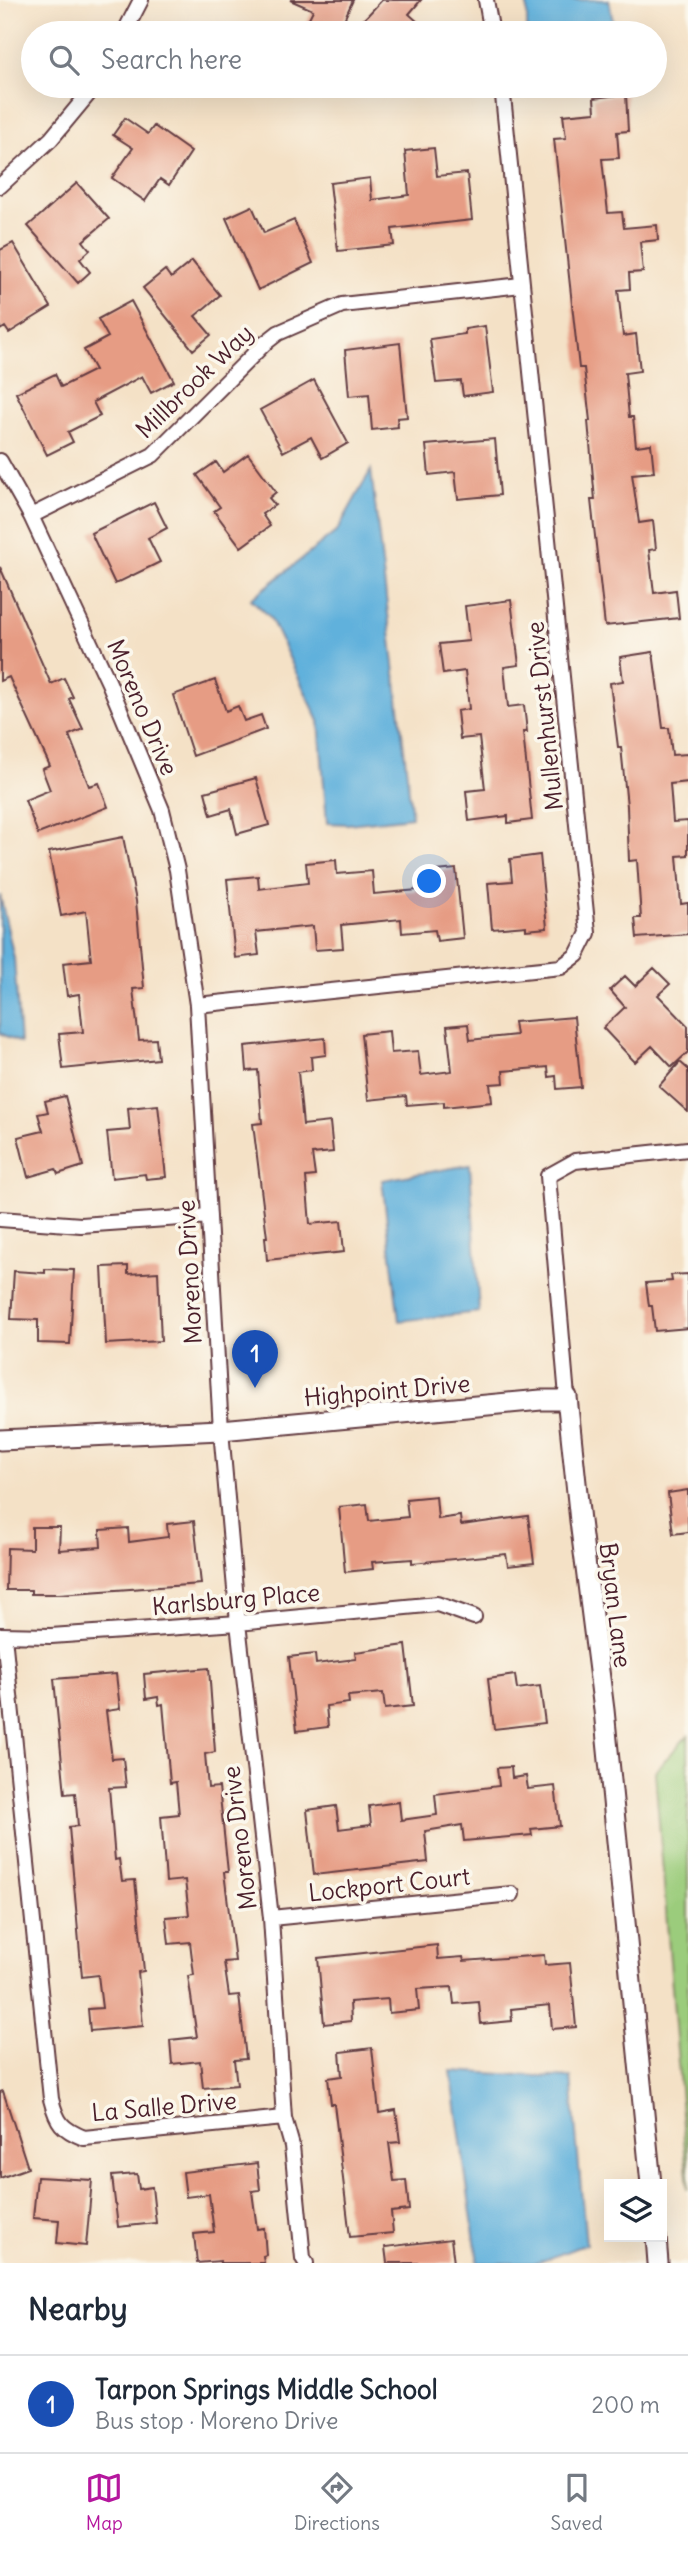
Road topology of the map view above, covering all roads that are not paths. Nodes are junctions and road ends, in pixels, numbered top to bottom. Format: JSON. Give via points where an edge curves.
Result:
{"nodes":[{"id":1,"x":141,"y":0,"type":"edge"},
{"id":2,"x":486,"y":0,"type":"edge"},
{"id":3,"x":130,"y":21,"type":"edge"},
{"id":4,"x":490,"y":21,"type":"edge"},
{"id":5,"x":85,"y":98,"type":"edge"},
{"id":6,"x":503,"y":98,"type":"edge"},
{"id":7,"x":0,"y":186,"type":"edge"},
{"id":8,"x":521,"y":285,"type":"junction"},
{"id":9,"x":0,"y":461,"type":"edge"},
{"id":10,"x":31,"y":516,"type":"junction"},
{"id":11,"x":197,"y":1005,"type":"junction"},
{"id":12,"x":688,"y":1149,"type":"edge"},
{"id":13,"x":209,"y":1216,"type":"junction"},
{"id":14,"x":0,"y":1219,"type":"edge"},
{"id":15,"x":567,"y":1397,"type":"junction"},
{"id":16,"x":221,"y":1430,"type":"junction"},
{"id":17,"x":0,"y":1440,"type":"edge"},
{"id":18,"x":474,"y":1617,"type":"dead end"},
{"id":19,"x":238,"y":1623,"type":"junction"},
{"id":20,"x":2,"y":1636,"type":"edge"},
{"id":21,"x":512,"y":1895,"type":"dead end"},
{"id":22,"x":271,"y":1919,"type":"junction"},
{"id":23,"x":285,"y":2118,"type":"junction"},
{"id":24,"x":651,"y":2179,"type":"edge"},
{"id":25,"x":657,"y":2242,"type":"edge"},
{"id":26,"x":306,"y":2263,"type":"edge"},
{"id":27,"x":659,"y":2263,"type":"edge"}],
"edges":[{"from":1,"to":3,"type":"street"},
{"from":2,"to":4,"type":"street"},
{"from":5,"to":7,"type":"street","via":[[51,139]]},
{"from":6,"to":8,"type":"street","name":"Mullenhurst Drive"},
{"from":8,"to":10,"type":"street","name":"Millbrook Way","via":[[342,304],[278,333],[153,455]]},
{"from":8,"to":11,"type":"street","name":"Mullenhurst Drive","via":[[588,933],[577,955],[561,967]]},
{"from":9,"to":10,"type":"street","name":"Moreno Drive"},
{"from":10,"to":11,"type":"street","name":"Moreno Drive","via":[[162,810],[177,870]]},
{"from":11,"to":13,"type":"street","name":"Moreno Drive"},
{"from":12,"to":15,"type":"street","name":"Bryan Lane","via":[[575,1161],[548,1175]]},
{"from":13,"to":14,"type":"street","via":[[81,1225]]},
{"from":13,"to":16,"type":"street","name":"Moreno Drive"},
{"from":15,"to":16,"type":"street","name":"Highpoint Drive"},
{"from":15,"to":24,"type":"street","name":"Bryan Lane","via":[[604,1710]]},
{"from":16,"to":17,"type":"street","name":"Highpoint Drive"},
{"from":16,"to":19,"type":"street","name":"Moreno Drive"},
{"from":18,"to":19,"type":"street","name":"Karlsburg Place","via":[[437,1604]]},
{"from":19,"to":20,"type":"street","name":"Karlsburg Place"},
{"from":19,"to":22,"type":"street","name":"Moreno Drive"},
{"from":20,"to":23,"type":"street","name":"La Salle Drive","via":[[55,2115],[64,2129],[84,2138]]},
{"from":21,"to":22,"type":"street","name":"Lockport Court"},
{"from":22,"to":23,"type":"street","name":"Moreno Drive"},
{"from":23,"to":26,"type":"street"},
{"from":25,"to":27,"type":"street"}]}
